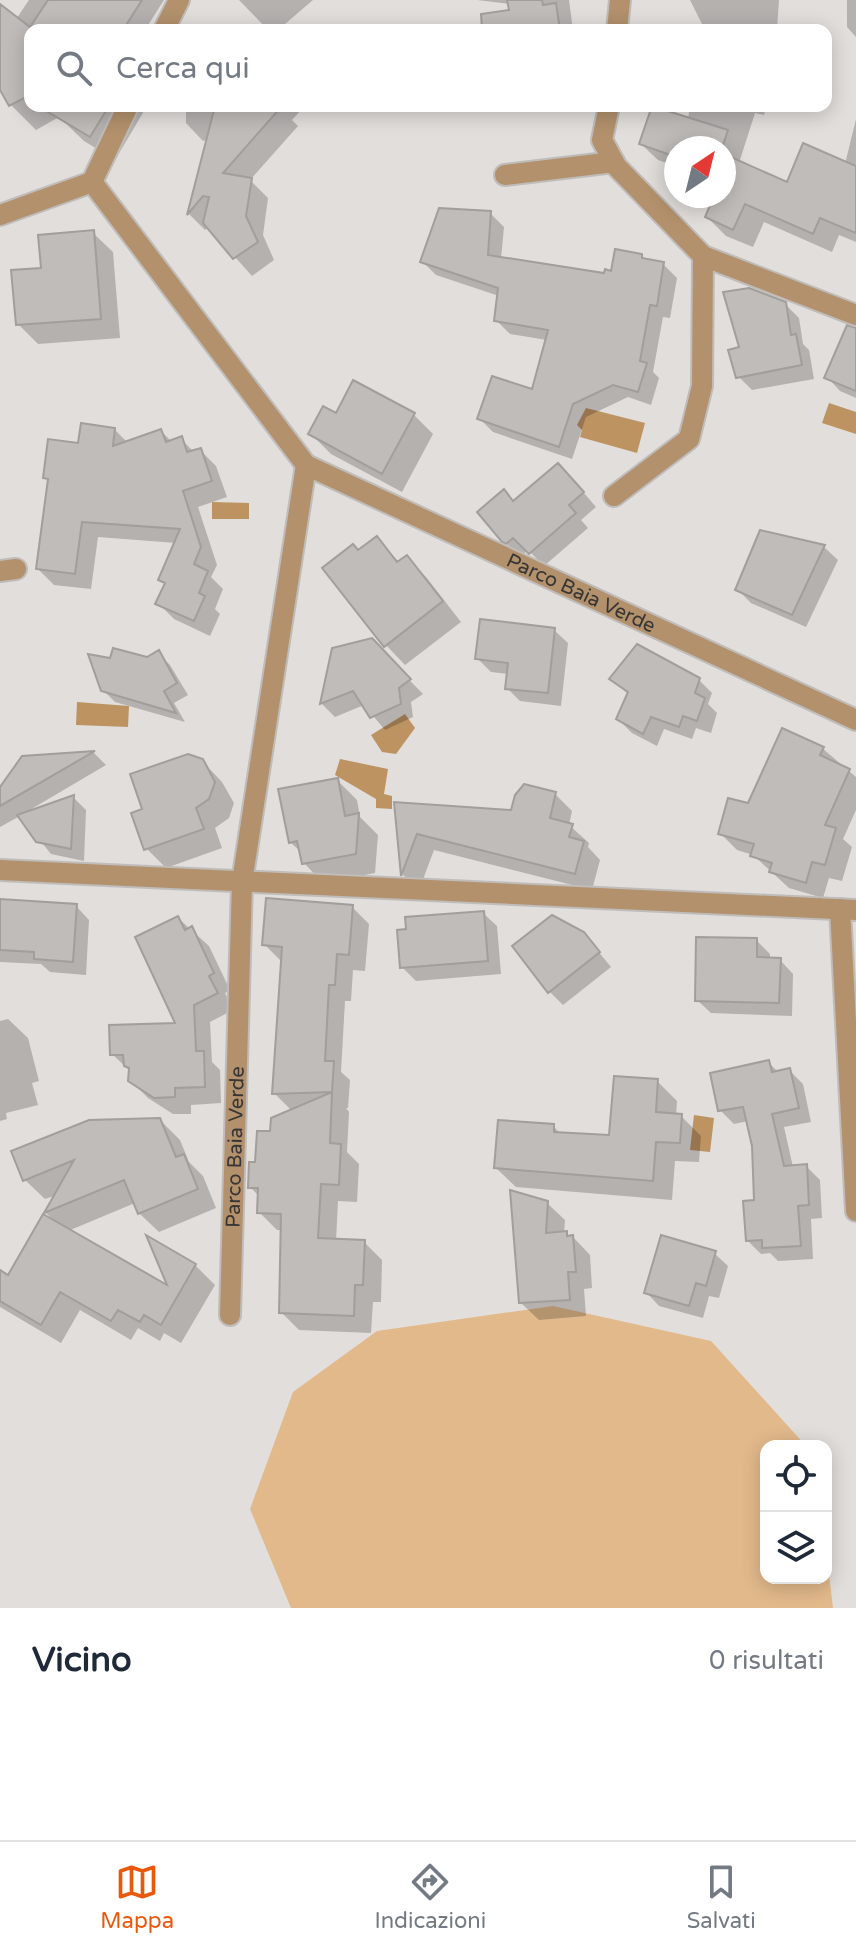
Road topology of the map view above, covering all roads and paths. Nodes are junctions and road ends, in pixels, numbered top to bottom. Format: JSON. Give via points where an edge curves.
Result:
{"nodes":[{"id":1,"x":179,"y":0,"type":"edge"},
{"id":2,"x":620,"y":0,"type":"edge"},
{"id":3,"x":167,"y":24,"type":"edge"},
{"id":4,"x":618,"y":24,"type":"edge"},
{"id":5,"x":125,"y":112,"type":"edge"},
{"id":6,"x":608,"y":112,"type":"edge"},
{"id":7,"x":614,"y":162,"type":"junction"},
{"id":8,"x":505,"y":175,"type":"dead end"},
{"id":9,"x":92,"y":182,"type":"junction"},
{"id":10,"x":0,"y":214,"type":"edge"},
{"id":11,"x":703,"y":256,"type":"junction"},
{"id":12,"x":856,"y":315,"type":"edge"},
{"id":13,"x":306,"y":465,"type":"junction"},
{"id":14,"x":614,"y":496,"type":"dead end"},
{"id":15,"x":856,"y":720,"type":"edge"},
{"id":16,"x":0,"y":870,"type":"edge"},
{"id":17,"x":242,"y":882,"type":"junction"},
{"id":18,"x":848,"y":909,"type":"edge"},
{"id":19,"x":856,"y":1211,"type":"edge"},
{"id":20,"x":230,"y":1315,"type":"dead end"}],
"edges":[{"from":1,"to":3,"type":"street"},
{"from":2,"to":4,"type":"street"},
{"from":5,"to":9,"type":"street"},
{"from":6,"to":7,"type":"street","via":[[602,140]]},
{"from":7,"to":8,"type":"street"},
{"from":7,"to":11,"type":"street"},
{"from":9,"to":10,"type":"street"},
{"from":9,"to":13,"type":"street","name":"Parco Baia Verde"},
{"from":11,"to":12,"type":"street"},
{"from":11,"to":14,"type":"street","via":[[702,386],[689,439]]},
{"from":13,"to":15,"type":"street","name":"Parco Baia Verde"},
{"from":13,"to":17,"type":"street","name":"Parco Baia Verde"},
{"from":16,"to":17,"type":"street"},
{"from":17,"to":18,"type":"street"},
{"from":17,"to":20,"type":"street","name":"Parco Baia Verde"},
{"from":18,"to":19,"type":"street"}]}
